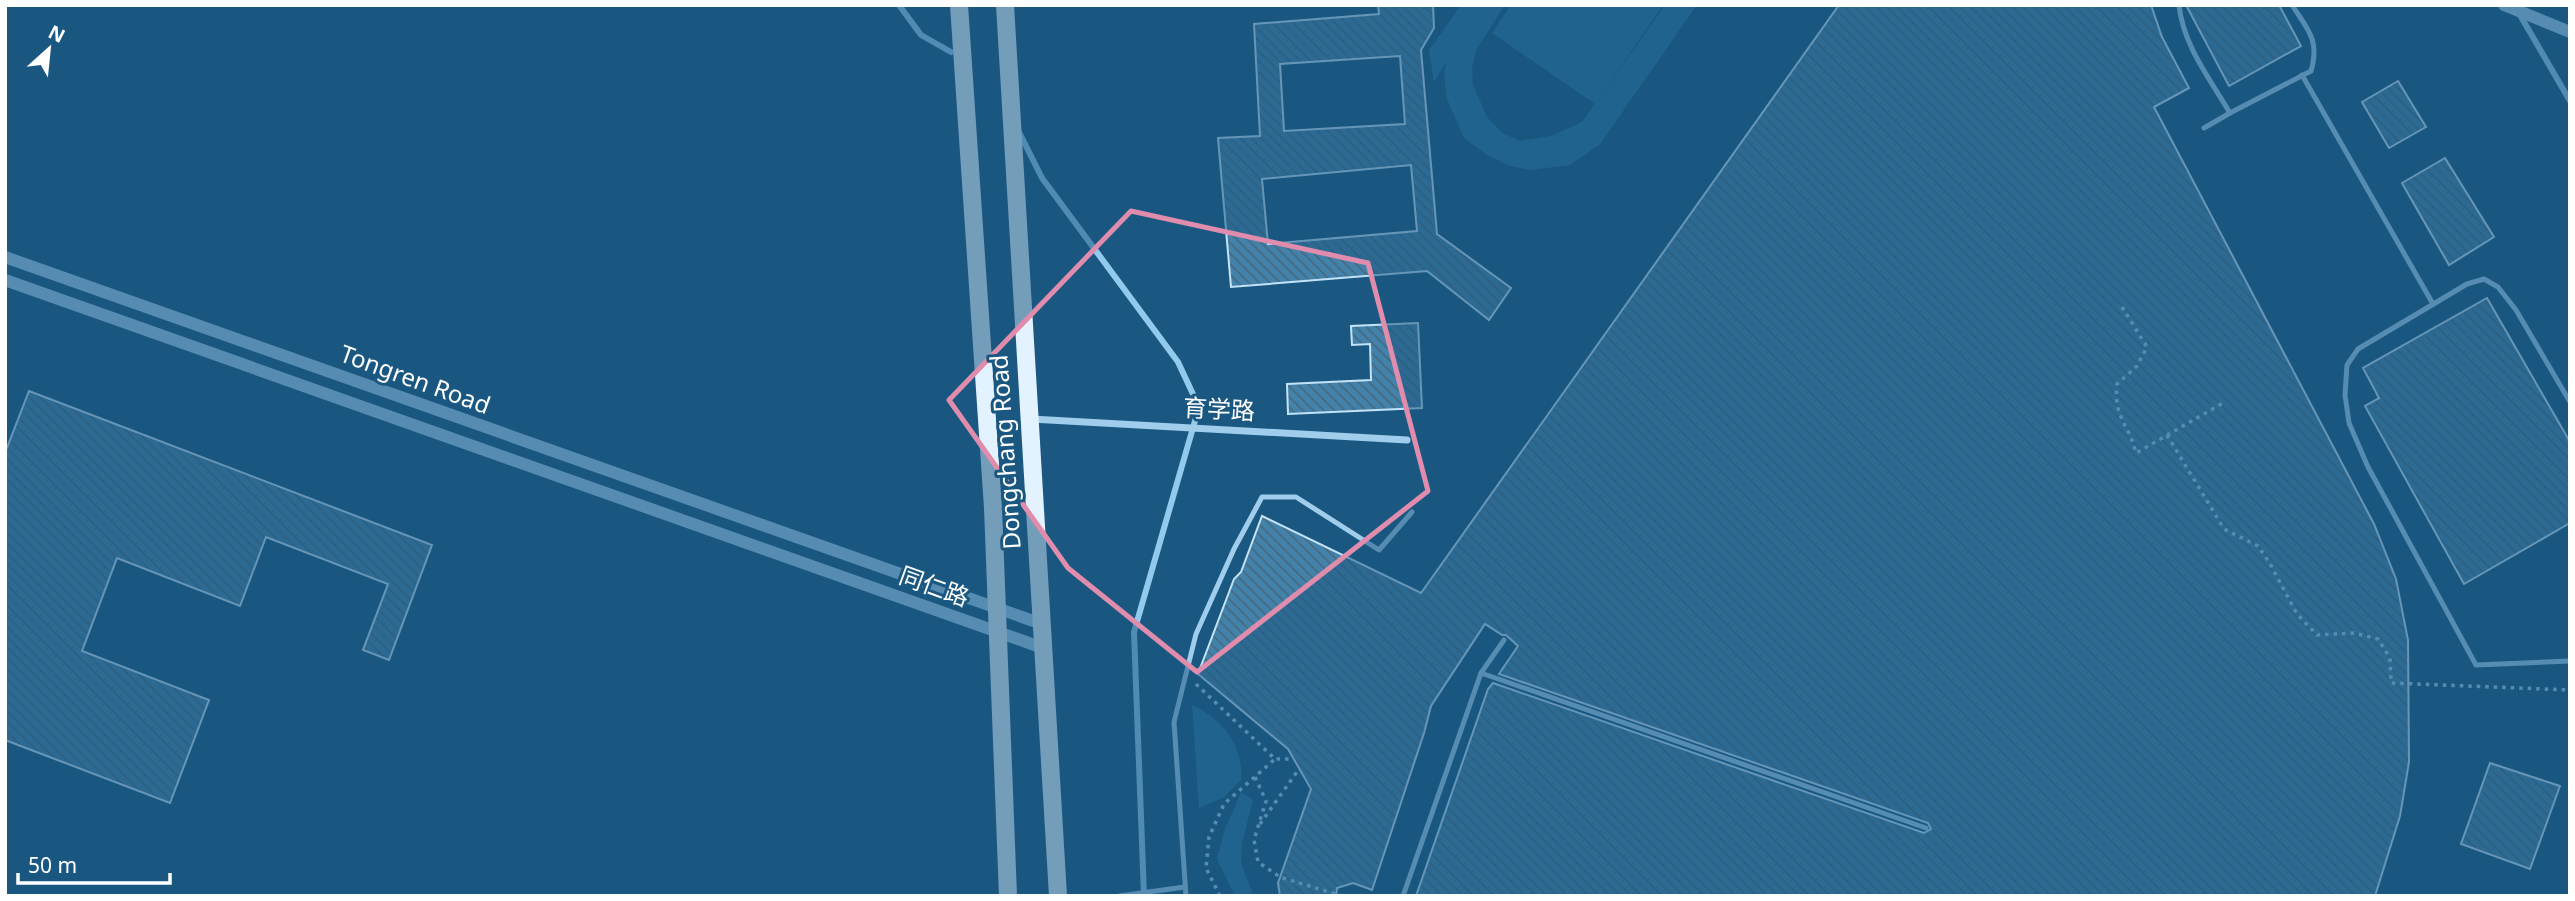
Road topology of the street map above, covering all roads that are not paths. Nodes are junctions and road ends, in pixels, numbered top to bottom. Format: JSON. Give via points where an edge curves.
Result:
{"nodes":[{"id":1,"x":959,"y":5,"type":"edge"},
{"id":2,"x":1005,"y":5,"type":"edge"},
{"id":3,"x":2179,"y":5,"type":"edge"},
{"id":4,"x":2292,"y":5,"type":"edge"},
{"id":5,"x":2504,"y":5,"type":"edge"},
{"id":6,"x":2570,"y":32,"type":"edge"},
{"id":7,"x":2302,"y":75,"type":"junction"},
{"id":8,"x":2230,"y":113,"type":"junction"},
{"id":9,"x":2204,"y":128,"type":"dead end"},
{"id":10,"x":5,"y":257,"type":"edge"},
{"id":11,"x":5,"y":280,"type":"edge"},
{"id":12,"x":2432,"y":304,"type":"junction"},
{"id":13,"x":2570,"y":402,"type":"edge"},
{"id":14,"x":1029,"y":419,"type":"junction"},
{"id":15,"x":1407,"y":440,"type":"dead end"},
{"id":16,"x":1412,"y":512,"type":"dead end"},
{"id":17,"x":810,"y":542,"type":"joint"},
{"id":18,"x":810,"y":565,"type":"joint"},
{"id":19,"x":997,"y":609,"type":"junction"},
{"id":20,"x":1041,"y":624,"type":"junction"},
{"id":21,"x":998,"y":633,"type":"junction"},
{"id":22,"x":1504,"y":640,"type":"dead end"},
{"id":23,"x":1043,"y":648,"type":"junction"},
{"id":24,"x":2570,"y":661,"type":"edge"},
{"id":25,"x":1481,"y":673,"type":"junction"},
{"id":26,"x":1926,"y":828,"type":"dead end"},
{"id":27,"x":1185,"y":887,"type":"junction"},
{"id":28,"x":1130,"y":894,"type":"edge"},
{"id":29,"x":1008,"y":896,"type":"edge"},
{"id":30,"x":1058,"y":896,"type":"edge"},
{"id":31,"x":1119,"y":896,"type":"edge"},
{"id":32,"x":1186,"y":896,"type":"edge"},
{"id":33,"x":1403,"y":896,"type":"edge"}],
"edges":[{"from":1,"to":19,"type":"main road","name":"Dongchang Road"},
{"from":2,"to":14,"type":"main road","name":"Dongchang Road"},
{"from":3,"to":8,"type":"lane","via":[[2191,47]]},
{"from":4,"to":7,"type":"lane","via":[[2311,33],[2316,54],[2311,71]]},
{"from":5,"to":6,"type":"street"},
{"from":7,"to":8,"type":"lane"},
{"from":7,"to":12,"type":"lane"},
{"from":8,"to":9,"type":"lane"},
{"from":10,"to":17,"type":"street","name":"Tongren Road"},
{"from":11,"to":18,"type":"street","name":"Tongren Road"},
{"from":12,"to":13,"type":"lane","via":[[2484,279],[2498,287]]},
{"from":12,"to":24,"type":"lane","via":[[2358,349],[2347,365],[2349,423],[2368,467],[2476,665]]},
{"from":14,"to":15,"type":"street","name":"育学路"},
{"from":14,"to":20,"type":"main road","name":"Dongchang Road"},
{"from":16,"to":27,"type":"lane","via":[[1379,550],[1296,496],[1262,497],[1196,634],[1174,722]]},
{"from":17,"to":19,"type":"street","name":"同仁路"},
{"from":18,"to":21,"type":"street","name":"同仁路"},
{"from":19,"to":20,"type":"street","name":"同仁路"},
{"from":19,"to":21,"type":"main road","name":"Dongchang Road"},
{"from":20,"to":23,"type":"main road","name":"Dongchang Road"},
{"from":21,"to":23,"type":"street","name":"同仁路"},
{"from":21,"to":29,"type":"main road","name":"Dongchang Road"},
{"from":22,"to":25,"type":"lane"},
{"from":23,"to":30,"type":"main road","name":"Dongchang Road"},
{"from":25,"to":26,"type":"lane"},
{"from":25,"to":33,"type":"lane"},
{"from":27,"to":28,"type":"lane"},
{"from":27,"to":32,"type":"lane"},
{"from":28,"to":31,"type":"lane"}]}
